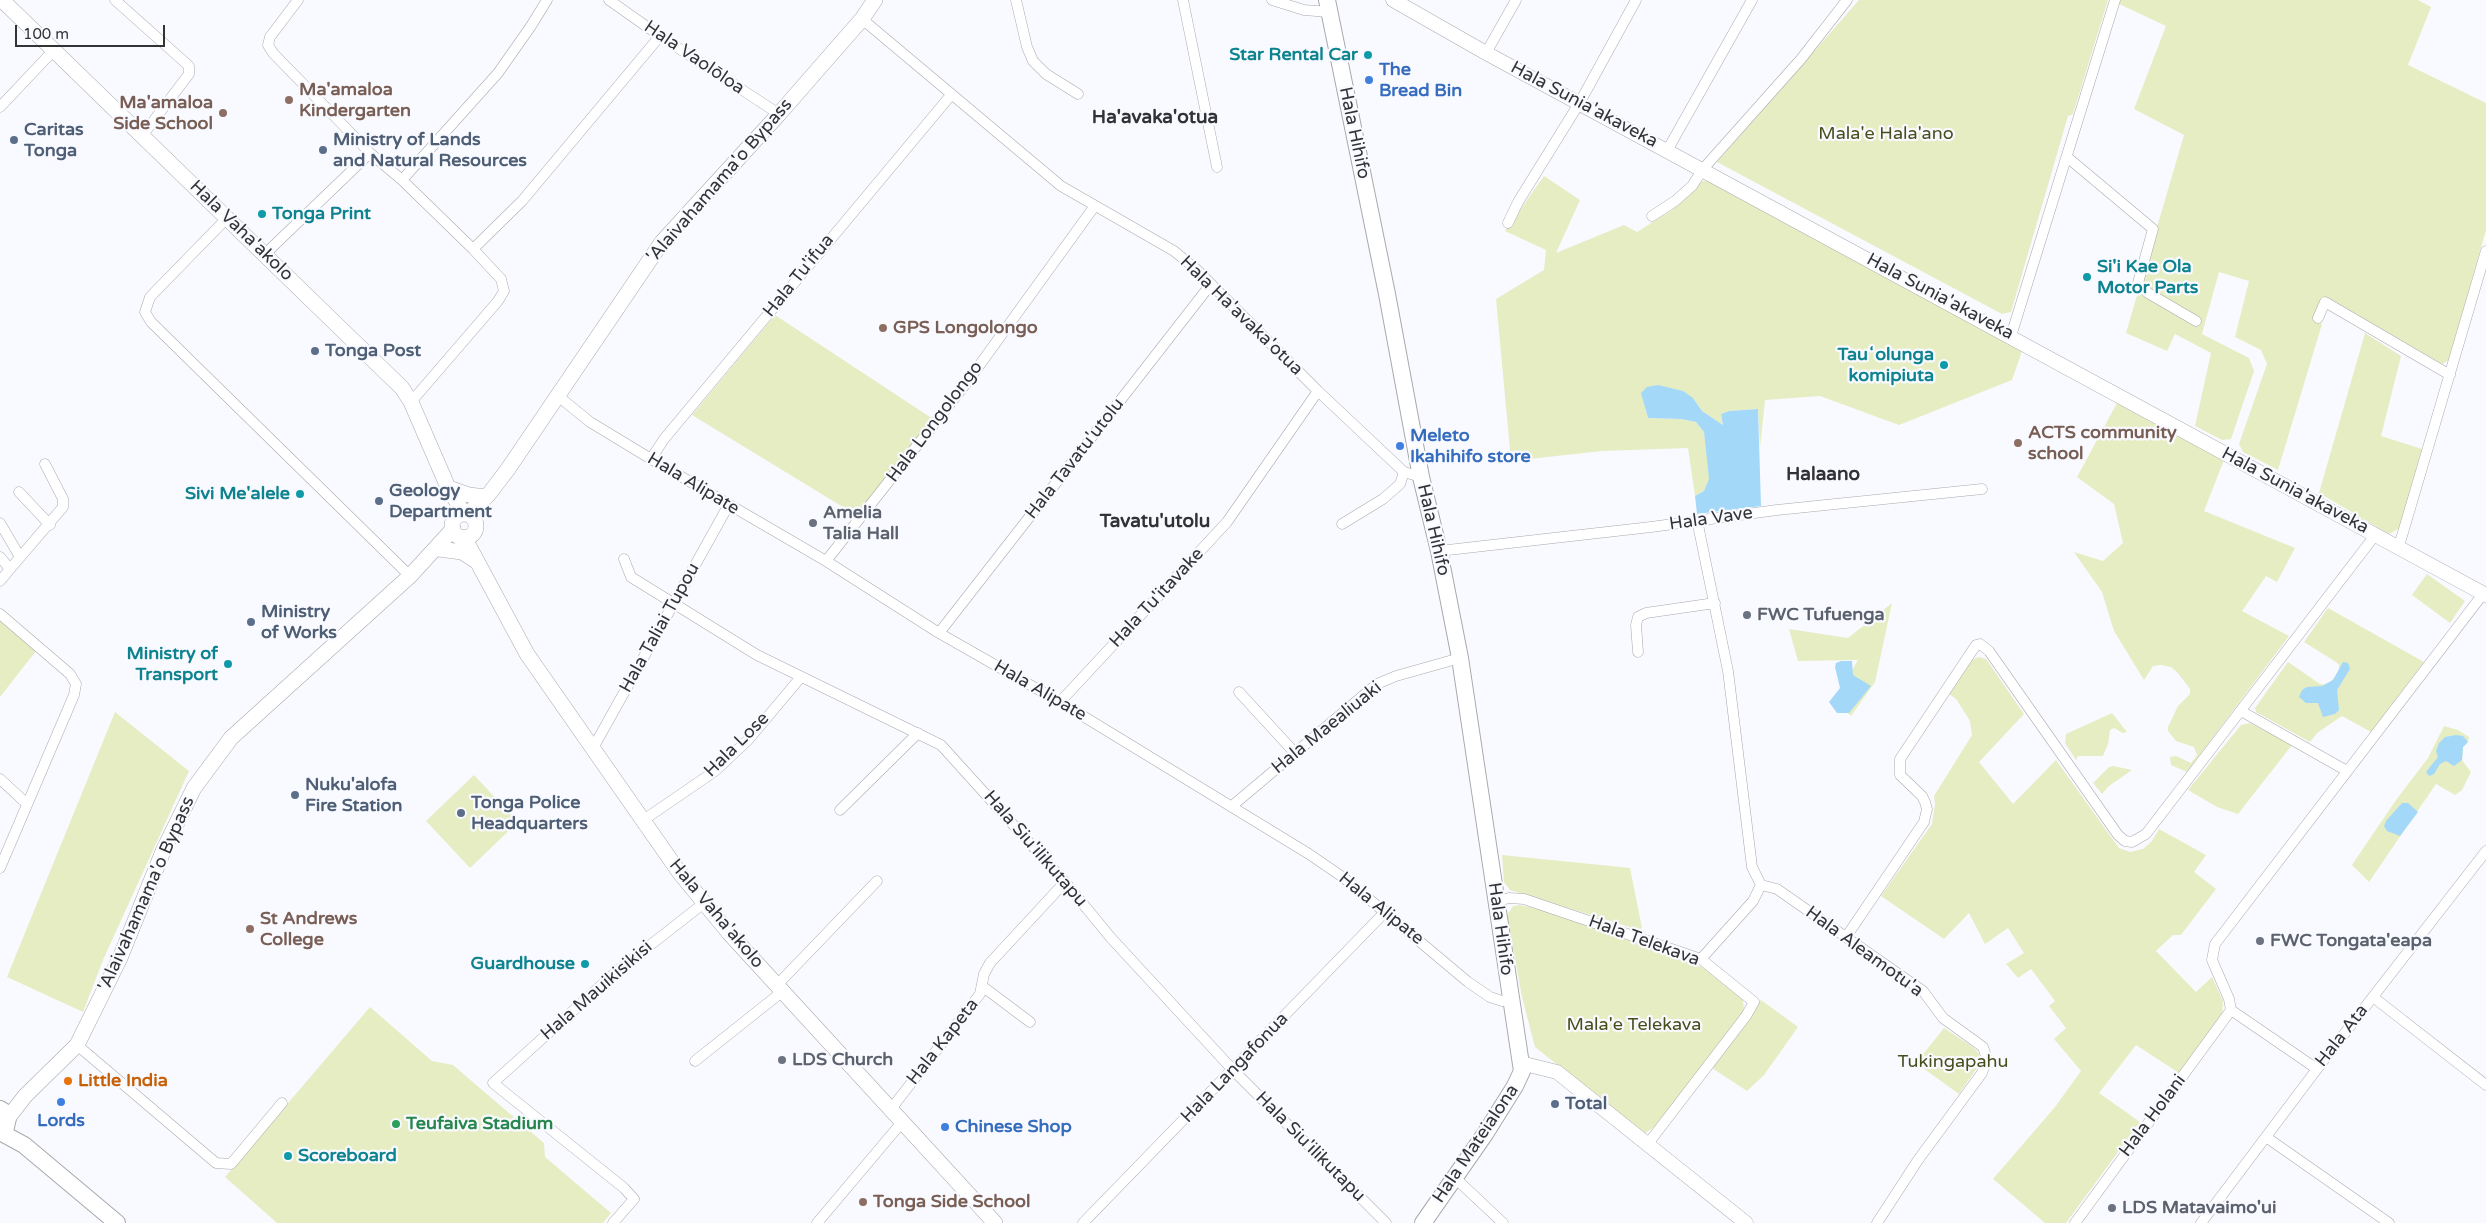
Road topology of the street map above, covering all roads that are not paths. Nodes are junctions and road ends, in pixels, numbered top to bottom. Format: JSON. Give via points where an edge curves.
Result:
{"nodes":[{"id":1,"x":2,"y":0,"type":"edge"},
{"id":2,"x":115,"y":0,"type":"edge"},
{"id":3,"x":298,"y":0,"type":"edge"},
{"id":4,"x":547,"y":0,"type":"edge"},
{"id":5,"x":609,"y":0,"type":"edge"},
{"id":6,"x":875,"y":0,"type":"edge"},
{"id":7,"x":1016,"y":0,"type":"edge"},
{"id":8,"x":1183,"y":0,"type":"edge"},
{"id":9,"x":1272,"y":0,"type":"edge"},
{"id":10,"x":1516,"y":0,"type":"edge"},
{"id":11,"x":1636,"y":0,"type":"edge"},
{"id":12,"x":1752,"y":0,"type":"edge"},
{"id":13,"x":1848,"y":0,"type":"edge"},
{"id":14,"x":2115,"y":0,"type":"edge"},
{"id":15,"x":1401,"y":2,"type":"edge"},
{"id":16,"x":1328,"y":6,"type":"edge"},
{"id":17,"x":862,"y":19,"type":"junction"},
{"id":18,"x":660,"y":36,"type":"junction"},
{"id":19,"x":54,"y":50,"type":"junction"},
{"id":20,"x":1486,"y":53,"type":"junction"},
{"id":21,"x":1078,"y":94,"type":"dead end"},
{"id":22,"x":951,"y":95,"type":"junction"},
{"id":23,"x":1580,"y":102,"type":"junction"},
{"id":24,"x":0,"y":107,"type":"edge"},
{"id":25,"x":779,"y":114,"type":"junction"},
{"id":26,"x":142,"y":136,"type":"junction"},
{"id":27,"x":1668,"y":149,"type":"junction"},
{"id":28,"x":370,"y":153,"type":"junction"},
{"id":29,"x":2067,"y":157,"type":"junction"},
{"id":30,"x":1217,"y":166,"type":"dead end"},
{"id":31,"x":1702,"y":169,"type":"junction"},
{"id":32,"x":402,"y":180,"type":"junction"},
{"id":33,"x":1094,"y":207,"type":"junction"},
{"id":34,"x":1652,"y":216,"type":"dead end"},
{"id":35,"x":228,"y":217,"type":"junction"},
{"id":36,"x":1508,"y":223,"type":"dead end"},
{"id":37,"x":473,"y":249,"type":"junction"},
{"id":38,"x":2486,"y":251,"type":"edge"},
{"id":39,"x":264,"y":255,"type":"junction"},
{"id":40,"x":1211,"y":284,"type":"junction"},
{"id":41,"x":2318,"y":318,"type":"dead end"},
{"id":42,"x":2196,"y":321,"type":"dead end"},
{"id":43,"x":2011,"y":336,"type":"junction"},
{"id":44,"x":2450,"y":375,"type":"junction"},
{"id":45,"x":1318,"y":392,"type":"junction"},
{"id":46,"x":558,"y":396,"type":"junction"},
{"id":47,"x":411,"y":402,"type":"junction"},
{"id":48,"x":651,"y":459,"type":"junction"},
{"id":49,"x":45,"y":464,"type":"dead end"},
{"id":50,"x":1404,"y":472,"type":"junction"},
{"id":51,"x":1421,"y":477,"type":"junction"},
{"id":52,"x":448,"y":486,"type":"junction"},
{"id":53,"x":1982,"y":489,"type":"dead end"},
{"id":54,"x":20,"y":492,"type":"dead end"},
{"id":55,"x":487,"y":495,"type":"junction"},
{"id":56,"x":728,"y":506,"type":"junction"},
{"id":57,"x":1696,"y":520,"type":"junction"},
{"id":58,"x":0,"y":524,"type":"edge"},
{"id":59,"x":1342,"y":524,"type":"dead end"},
{"id":60,"x":50,"y":525,"type":"junction"},
{"id":61,"x":464,"y":525,"type":"junction"},
{"id":62,"x":2376,"y":534,"type":"junction"},
{"id":63,"x":2399,"y":546,"type":"junction"},
{"id":64,"x":1439,"y":550,"type":"junction"},
{"id":65,"x":435,"y":552,"type":"junction"},
{"id":66,"x":20,"y":557,"type":"junction"},
{"id":67,"x":0,"y":558,"type":"edge"},
{"id":68,"x":624,"y":559,"type":"dead end"},
{"id":69,"x":826,"y":561,"type":"junction"},
{"id":70,"x":480,"y":566,"type":"junction"},
{"id":71,"x":10,"y":569,"type":"junction"},
{"id":72,"x":410,"y":576,"type":"junction"},
{"id":73,"x":0,"y":581,"type":"edge"},
{"id":74,"x":2484,"y":594,"type":"edge"},
{"id":75,"x":1715,"y":603,"type":"junction"},
{"id":76,"x":672,"y":604,"type":"junction"},
{"id":77,"x":0,"y":614,"type":"edge"},
{"id":78,"x":939,"y":633,"type":"junction"},
{"id":79,"x":1638,"y":652,"type":"dead end"},
{"id":80,"x":1460,"y":658,"type":"junction"},
{"id":81,"x":800,"y":677,"type":"junction"},
{"id":82,"x":1239,"y":692,"type":"dead end"},
{"id":83,"x":1060,"y":702,"type":"junction"},
{"id":84,"x":2241,"y":711,"type":"junction"},
{"id":85,"x":918,"y":733,"type":"junction"},
{"id":86,"x":592,"y":750,"type":"junction"},
{"id":87,"x":1295,"y":753,"type":"junction"},
{"id":88,"x":2347,"y":771,"type":"junction"},
{"id":89,"x":0,"y":779,"type":"edge"},
{"id":90,"x":27,"y":804,"type":"junction"},
{"id":91,"x":1232,"y":806,"type":"junction"},
{"id":92,"x":840,"y":810,"type":"dead end"},
{"id":93,"x":642,"y":821,"type":"junction"},
{"id":94,"x":2486,"y":851,"type":"edge"},
{"id":95,"x":2482,"y":866,"type":"edge"},
{"id":96,"x":0,"y":868,"type":"edge"},
{"id":97,"x":877,"y":882,"type":"dead end"},
{"id":98,"x":1065,"y":882,"type":"junction"},
{"id":99,"x":1760,"y":884,"type":"junction"},
{"id":100,"x":1495,"y":902,"type":"junction"},
{"id":101,"x":704,"y":903,"type":"junction"},
{"id":102,"x":1385,"y":912,"type":"junction"},
{"id":103,"x":1846,"y":937,"type":"junction"},
{"id":104,"x":1701,"y":960,"type":"junction"},
{"id":105,"x":982,"y":986,"type":"junction"},
{"id":106,"x":780,"y":988,"type":"junction"},
{"id":107,"x":2373,"y":997,"type":"junction"},
{"id":108,"x":1510,"y":1000,"type":"junction"},
{"id":109,"x":2231,"y":1010,"type":"junction"},
{"id":110,"x":1030,"y":1022,"type":"dead end"},
{"id":111,"x":77,"y":1045,"type":"junction"},
{"id":112,"x":695,"y":1060,"type":"dead end"},
{"id":113,"x":1521,"y":1064,"type":"junction"},
{"id":114,"x":2317,"y":1069,"type":"junction"},
{"id":115,"x":1233,"y":1070,"type":"junction"},
{"id":116,"x":2486,"y":1085,"type":"edge"},
{"id":117,"x":282,"y":1103,"type":"dead end"},
{"id":118,"x":891,"y":1109,"type":"junction"},
{"id":119,"x":2,"y":1120,"type":"edge"},
{"id":120,"x":903,"y":1122,"type":"junction"},
{"id":121,"x":2266,"y":1137,"type":"junction"},
{"id":122,"x":1647,"y":1145,"type":"junction"},
{"id":123,"x":1454,"y":1177,"type":"junction"},
{"id":124,"x":116,"y":1223,"type":"edge"},
{"id":125,"x":614,"y":1223,"type":"edge"},
{"id":126,"x":817,"y":1223,"type":"edge"},
{"id":127,"x":995,"y":1223,"type":"edge"},
{"id":128,"x":1083,"y":1223,"type":"edge"},
{"id":129,"x":1386,"y":1223,"type":"edge"},
{"id":130,"x":1423,"y":1223,"type":"edge"},
{"id":131,"x":1503,"y":1223,"type":"edge"},
{"id":132,"x":1746,"y":1223,"type":"edge"},
{"id":133,"x":1877,"y":1223,"type":"edge"},
{"id":134,"x":2075,"y":1223,"type":"edge"},
{"id":135,"x":2201,"y":1223,"type":"edge"},
{"id":136,"x":2389,"y":1223,"type":"edge"}],
"edges":[{"from":1,"to":19,"type":"main road","name":"Hala Vaha'akolo"},
{"from":2,"to":26,"type":"street","via":[[188,66],[189,74]]},
{"from":3,"to":28,"type":"street","via":[[270,37],[268,45]]},
{"from":4,"to":32,"type":"street","via":[[498,73]]},
{"from":5,"to":18,"type":"street","name":"Hala Vaolōloa"},
{"from":6,"to":17,"type":"main road","name":"'Alaivahamama'o Bypass"},
{"from":7,"to":21,"type":"street","via":[[1033,61],[1046,74]]},
{"from":8,"to":30,"type":"street"},
{"from":9,"to":16,"type":"street","via":[[1304,10]]},
{"from":10,"to":20,"type":"street"},
{"from":11,"to":23,"type":"street"},
{"from":12,"to":27,"type":"street"},
{"from":13,"to":31,"type":"street"},
{"from":14,"to":29,"type":"street"},
{"from":15,"to":20,"type":"street","name":"Hala Sunia'akaveka"},
{"from":16,"to":51,"type":"main road","name":"Hala Hihifo","via":[[1388,294]]},
{"from":17,"to":22,"type":"street","name":"Hala Ha'avaka'otua"},
{"from":17,"to":25,"type":"main road","name":"'Alaivahamama'o Bypass"},
{"from":18,"to":25,"type":"street","name":"Hala Vaolōloa"},
{"from":18,"to":37,"type":"street","via":[[522,202]]},
{"from":19,"to":24,"type":"street"},
{"from":19,"to":26,"type":"main road","name":"Hala Vaha'akolo"},
{"from":20,"to":23,"type":"street","name":"Hala Sunia'akaveka"},
{"from":22,"to":33,"type":"street","name":"Hala Ha'avaka'otua","via":[[1061,186]]},
{"from":22,"to":48,"type":"street","name":"Hala Tu'ifua","via":[[664,439]]},
{"from":23,"to":27,"type":"street","name":"Hala Sunia'akaveka"},
{"from":23,"to":36,"type":"street"},
{"from":25,"to":46,"type":"main road","name":"'Alaivahamama'o Bypass","via":[[662,242]]},
{"from":26,"to":35,"type":"main road","name":"Hala Vaha'akolo"},
{"from":27,"to":31,"type":"street","name":"Hala Sunia'akaveka"},
{"from":28,"to":32,"type":"street"},
{"from":28,"to":39,"type":"street"},
{"from":29,"to":42,"type":"street","via":[[2153,229],[2138,283],[2148,293]]},
{"from":29,"to":43,"type":"street"},
{"from":31,"to":34,"type":"street","via":[[1692,186]]},
{"from":31,"to":43,"type":"street","name":"Hala Sunia'akaveka"},
{"from":32,"to":37,"type":"street"},
{"from":33,"to":40,"type":"street","name":"Hala Ha'avaka'otua","via":[[1174,251]]},
{"from":33,"to":69,"type":"street","name":"Hala Longolongo","via":[[968,381]]},
{"from":35,"to":39,"type":"main road","name":"Hala Vaha'akolo"},
{"from":35,"to":72,"type":"street","via":[[150,297],[144,312]]},
{"from":37,"to":47,"type":"street","via":[[501,279],[504,291]]},
{"from":38,"to":44,"type":"street"},
{"from":39,"to":47,"type":"main road","name":"Hala Vaha'akolo","via":[[386,370]]},
{"from":40,"to":45,"type":"street","name":"Hala Ha'avaka'otua"},
{"from":40,"to":78,"type":"street","name":"Hala Tavatu'utolu"},
{"from":41,"to":44,"type":"street","via":[[2326,302]]},
{"from":43,"to":62,"type":"street","name":"Hala Sunia'akaveka"},
{"from":44,"to":63,"type":"street"},
{"from":45,"to":50,"type":"street","name":"Hala Ha'avaka'otua"},
{"from":45,"to":83,"type":"street","name":"Hala Tu'itavake","via":[[1227,522]]},
{"from":46,"to":48,"type":"street","name":"Hala Alipate","via":[[590,422]]},
{"from":46,"to":55,"type":"main road","name":"'Alaivahamama'o Bypass"},
{"from":47,"to":52,"type":"main road","name":"Hala Vaha'akolo"},
{"from":48,"to":56,"type":"street","name":"Hala Alipate"},
{"from":49,"to":60,"type":"street","via":[[64,502],[62,511]]},
{"from":50,"to":51,"type":"street","name":"Hala Ha'avaka'otua"},
{"from":50,"to":59,"type":"street","via":[[1400,484],[1384,499]]},
{"from":51,"to":64,"type":"main road","name":"Hala Hihifo"},
{"from":52,"to":55,"type":"main road","via":[[469,495]]},
{"from":52,"to":61,"type":"main road","name":"Hala Vaha'akolo"},
{"from":53,"to":57,"type":"street","name":"Hala Vave"},
{"from":54,"to":60,"type":"street"},
{"from":55,"to":61,"type":"main road","name":"'Alaivahamama'o Bypass"},
{"from":56,"to":69,"type":"street","name":"Hala Alipate"},
{"from":56,"to":76,"type":"street","name":"Hala Taliai Tupou"},
{"from":57,"to":64,"type":"street","name":"Hala Vave"},
{"from":57,"to":75,"type":"street"},
{"from":58,"to":66,"type":"street"},
{"from":60,"to":66,"type":"street"},
{"from":61,"to":65,"type":"main road","name":"'Alaivahamama'o Bypass"},
{"from":61,"to":70,"type":"main road","name":"Hala Vaha'akolo"},
{"from":62,"to":63,"type":"street","name":"Hala Sunia'akaveka"},
{"from":62,"to":84,"type":"street"},
{"from":63,"to":74,"type":"street","name":"Hala Sunia'akaveka"},
{"from":64,"to":80,"type":"main road","name":"Hala Hihifo"},
{"from":65,"to":70,"type":"main road","via":[[462,552]]},
{"from":65,"to":72,"type":"main road","name":"'Alaivahamama'o Bypass"},
{"from":66,"to":71,"type":"street"},
{"from":67,"to":71,"type":"street"},
{"from":68,"to":76,"type":"street","name":"Hala Siu'ilikutapu","via":[[631,577]]},
{"from":69,"to":78,"type":"street","name":"Hala Alipate"},
{"from":70,"to":86,"type":"main road","name":"Hala Vaha'akolo","via":[[527,654]]},
{"from":71,"to":73,"type":"street"},
{"from":72,"to":111,"type":"main road","name":"'Alaivahamama'o Bypass","via":[[231,738],[194,788],[164,849],[120,958]]},
{"from":74,"to":88,"type":"street"},
{"from":75,"to":79,"type":"street","via":[[1646,613],[1638,617]]},
{"from":75,"to":99,"type":"street","via":[[1728,671],[1752,867]]},
{"from":76,"to":81,"type":"street","name":"Hala Siu'ilikutapu"},
{"from":76,"to":86,"type":"street","name":"Hala Taliai Tupou"},
{"from":77,"to":90,"type":"street","via":[[70,674],[76,684]]},
{"from":78,"to":83,"type":"street","name":"Hala Alipate"},
{"from":80,"to":87,"type":"street","name":"Hala Maealiuaki","via":[[1376,684]]},
{"from":80,"to":100,"type":"main road","name":"Hala Hihifo"},
{"from":81,"to":85,"type":"street","name":"Hala Siu'ilikutapu"},
{"from":81,"to":93,"type":"street","name":"Hala Lose","via":[[748,740],[715,771]]},
{"from":82,"to":87,"type":"street"},
{"from":83,"to":91,"type":"street","name":"Hala Alipate"},
{"from":84,"to":88,"type":"street"},
{"from":84,"to":103,"type":"street","via":[[2146,834],[2132,842],[2124,840],[1989,651],[1980,644],[1971,650],[1900,759],[1900,775],[1922,796],[1927,816]]},
{"from":85,"to":92,"type":"street"},
{"from":85,"to":98,"type":"street","name":"Hala Siu'ilikutapu","via":[[950,752]]},
{"from":86,"to":93,"type":"main road","name":"Hala Vaha'akolo"},
{"from":87,"to":91,"type":"street","name":"Hala Maealiuaki"},
{"from":88,"to":109,"type":"street","via":[[2214,944],[2212,960]]},
{"from":89,"to":90,"type":"street"},
{"from":90,"to":96,"type":"street"},
{"from":91,"to":102,"type":"street","name":"Hala Alipate","via":[[1310,854]]},
{"from":93,"to":101,"type":"main road","name":"Hala Vaha'akolo"},
{"from":94,"to":95,"type":"street","name":"Hala Ata"},
{"from":95,"to":107,"type":"street","name":"Hala Ata"},
{"from":97,"to":106,"type":"street"},
{"from":98,"to":105,"type":"street","name":"Hala Kapeta","via":[[990,963]]},
{"from":98,"to":115,"type":"street","name":"Hala Siu'ilikutapu","via":[[1111,938]]},
{"from":99,"to":103,"type":"street","name":"Hala Aleamotu'a","via":[[1777,889]]},
{"from":99,"to":104,"type":"street","via":[[1753,901]]},
{"from":100,"to":104,"type":"street","name":"Hala Telekava","via":[[1509,898],[1524,899]]},
{"from":100,"to":108,"type":"main road","name":"Hala Hihifo"},
{"from":101,"to":106,"type":"main road","name":"Hala Vaha'akolo"},
{"from":101,"to":125,"type":"street","name":"Hala Mauikisikisi","via":[[616,972],[493,1082],[634,1199]]},
{"from":102,"to":108,"type":"street","name":"Hala Alipate","via":[[1468,982],[1490,997]]},
{"from":102,"to":115,"type":"street","name":"Hala Langafonua"},
{"from":103,"to":133,"type":"street","name":"Hala Aleamotu'a","via":[[1923,991],[1943,1018],[1983,1047],[1987,1059],[1982,1074],[1918,1160]]},
{"from":104,"to":122,"type":"street","name":"Hala Telekava","via":[[1754,1002]]},
{"from":105,"to":110,"type":"street"},
{"from":105,"to":118,"type":"street","name":"Hala Kapeta","via":[[980,994]]},
{"from":106,"to":112,"type":"street"},
{"from":106,"to":118,"type":"main road","name":"Hala Vaha'akolo"},
{"from":107,"to":114,"type":"street","name":"Hala Ata"},
{"from":107,"to":116,"type":"street"},
{"from":108,"to":113,"type":"main road","name":"Hala Hihifo"},
{"from":109,"to":114,"type":"street"},
{"from":109,"to":134,"type":"street","name":"Hala Holani"},
{"from":111,"to":117,"type":"street","via":[[216,1163],[231,1164]]},
{"from":111,"to":119,"type":"main road","name":"'Alaivahamama'o Bypass"},
{"from":113,"to":122,"type":"street","via":[[1558,1072]]},
{"from":113,"to":123,"type":"main road","name":"Hala Mateialona","via":[[1522,1071],[1515,1086]]},
{"from":114,"to":121,"type":"street","name":"Hala Ata"},
{"from":115,"to":128,"type":"street","name":"Hala Langafonua"},
{"from":115,"to":129,"type":"street","name":"Hala Siu'ilikutapu"},
{"from":118,"to":120,"type":"main road","name":"Hala Vaha'akolo"},
{"from":119,"to":124,"type":"main road","via":[[24,1145]]},
{"from":120,"to":126,"type":"street"},
{"from":120,"to":127,"type":"main road","name":"Hala Vaha'akolo"},
{"from":121,"to":135,"type":"street","name":"Hala Ata"},
{"from":121,"to":136,"type":"street"},
{"from":122,"to":132,"type":"street"},
{"from":123,"to":130,"type":"main road","name":"Hala Mateialona"},
{"from":123,"to":131,"type":"street"}]}
